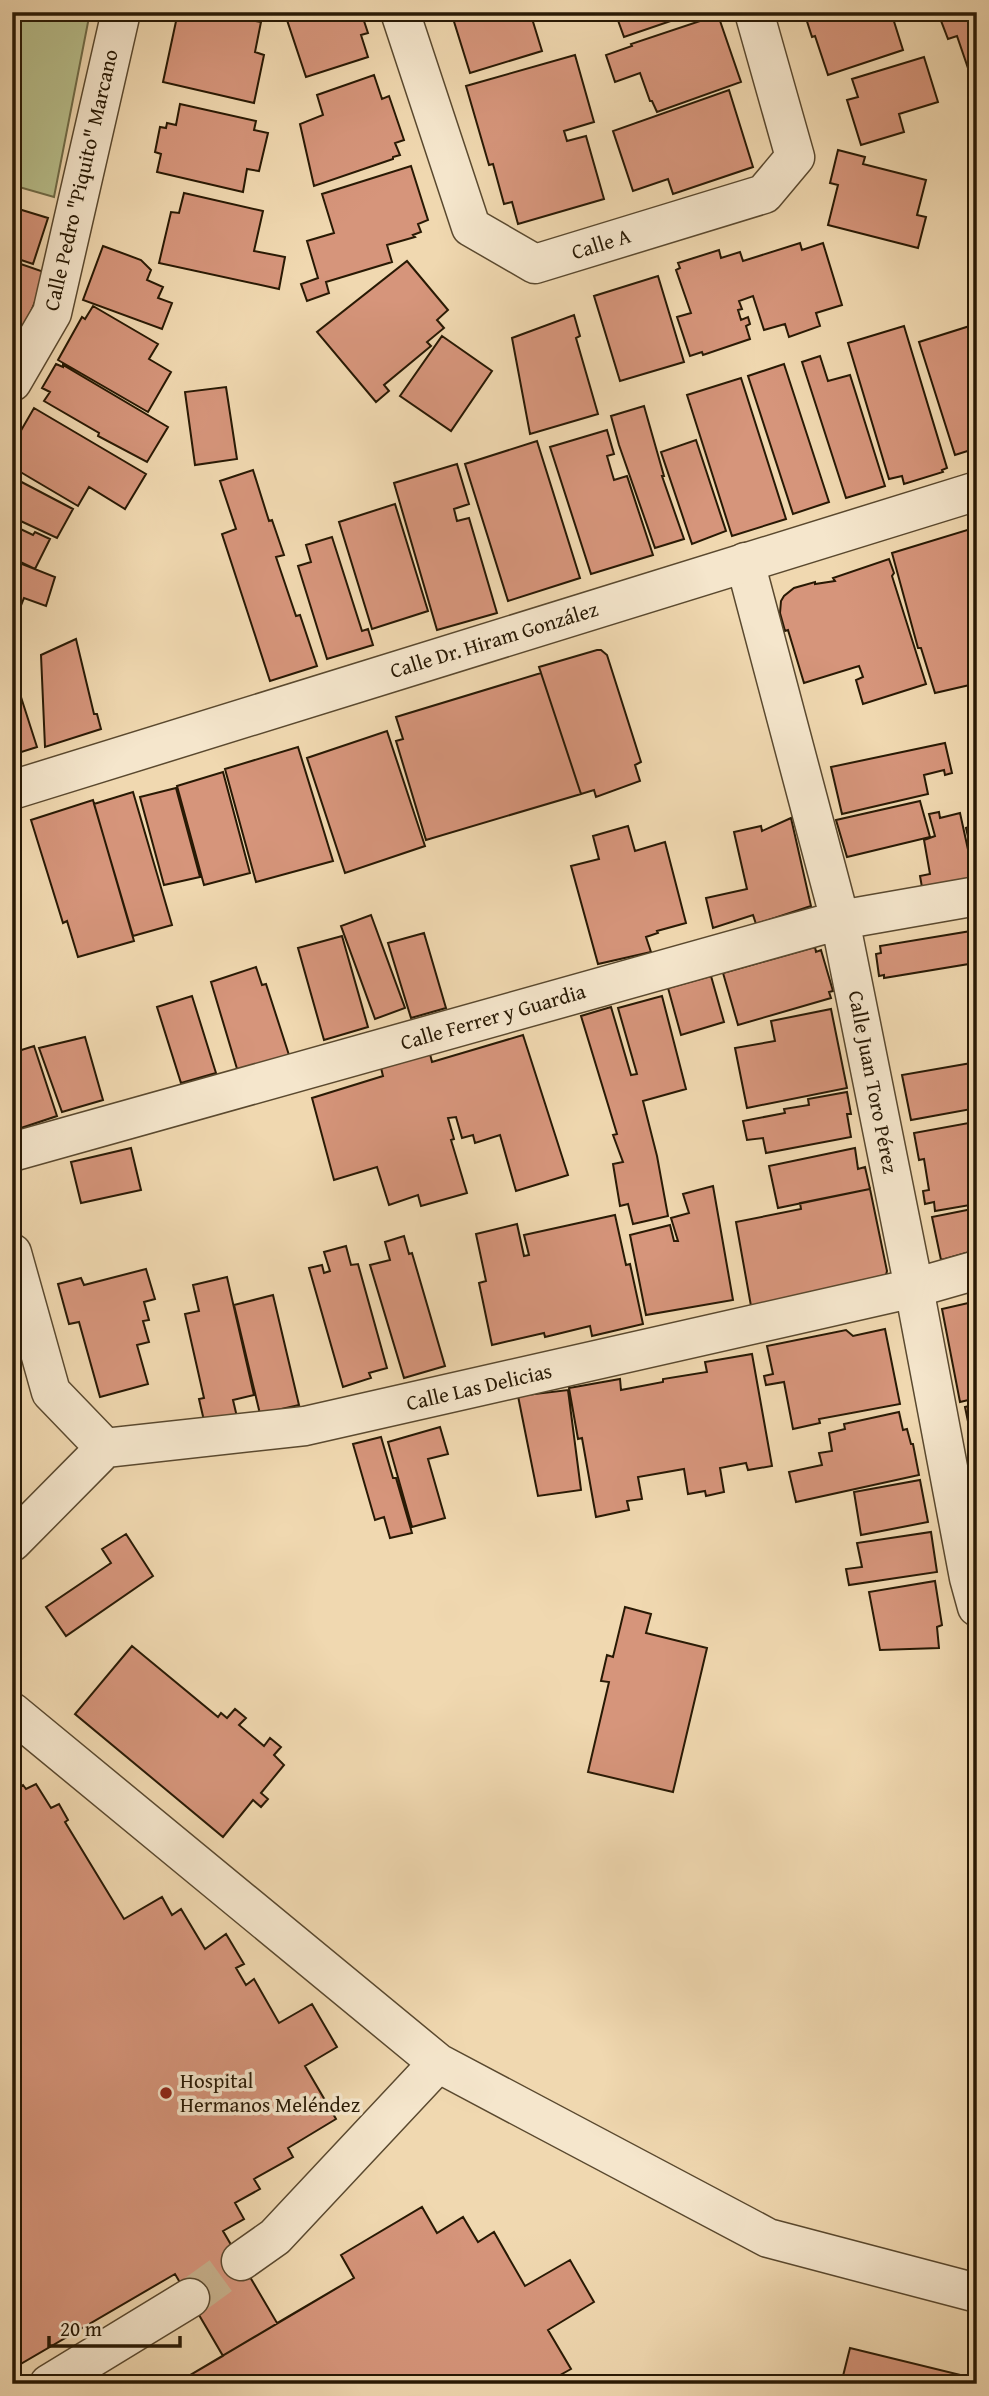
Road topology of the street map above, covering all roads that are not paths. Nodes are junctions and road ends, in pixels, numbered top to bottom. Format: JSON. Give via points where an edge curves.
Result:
{"nodes":[{"id":1,"x":121,"y":12,"type":"edge"},
{"id":2,"x":400,"y":12,"type":"edge"},
{"id":3,"x":754,"y":12,"type":"edge"},
{"id":4,"x":12,"y":382,"type":"edge"},
{"id":5,"x":977,"y":491,"type":"edge"},
{"id":6,"x":745,"y":562,"type":"junction"},
{"id":7,"x":12,"y":790,"type":"edge"},
{"id":8,"x":977,"y":896,"type":"edge"},
{"id":9,"x":840,"y":920,"type":"junction"},
{"id":10,"x":12,"y":1152,"type":"edge"},
{"id":11,"x":12,"y":1253,"type":"edge"},
{"id":12,"x":977,"y":1270,"type":"edge"},
{"id":13,"x":914,"y":1288,"type":"junction"},
{"id":14,"x":105,"y":1448,"type":"junction"},
{"id":15,"x":12,"y":1542,"type":"edge"},
{"id":16,"x":974,"y":1587,"type":"edge"},
{"id":17,"x":12,"y":1712,"type":"edge"},
{"id":18,"x":438,"y":2063,"type":"junction"},
{"id":19,"x":241,"y":2262,"type":"tunnel mouth"},
{"id":20,"x":977,"y":2293,"type":"edge"},
{"id":21,"x":190,"y":2298,"type":"tunnel mouth"},
{"id":22,"x":49,"y":2384,"type":"edge"}],
"edges":[{"from":1,"to":4,"type":"street","name":"Calle Pedro \"Piquito\" Marcano","via":[[51,313]]},
{"from":2,"to":3,"type":"street","name":"Calle A","via":[[471,227],[535,264],[764,194],[795,157]]},
{"from":5,"to":6,"type":"street","name":"Calle Dr. Hiram González"},
{"from":6,"to":7,"type":"street","name":"Calle Dr. Hiram González"},
{"from":6,"to":9,"type":"street","name":"Calle Juan Toro Pérez"},
{"from":8,"to":9,"type":"street","name":"Calle Ferrer y Guardia"},
{"from":9,"to":10,"type":"street","name":"Calle Ferrer y Guardia"},
{"from":9,"to":13,"type":"street","name":"Calle Juan Toro Pérez"},
{"from":11,"to":14,"type":"street","via":[[51,1392]]},
{"from":12,"to":13,"type":"street","name":"Calle Las Delicias"},
{"from":13,"to":14,"type":"street","name":"Calle Las Delicias","via":[[305,1426]]},
{"from":13,"to":16,"type":"street","name":"Calle Juan Toro Pérez"},
{"from":14,"to":15,"type":"street"},
{"from":17,"to":18,"type":"street"},
{"from":18,"to":19,"type":"street","via":[[275,2237]]},
{"from":18,"to":20,"type":"street","via":[[768,2238]]},
{"from":21,"to":22,"type":"street"}]}
